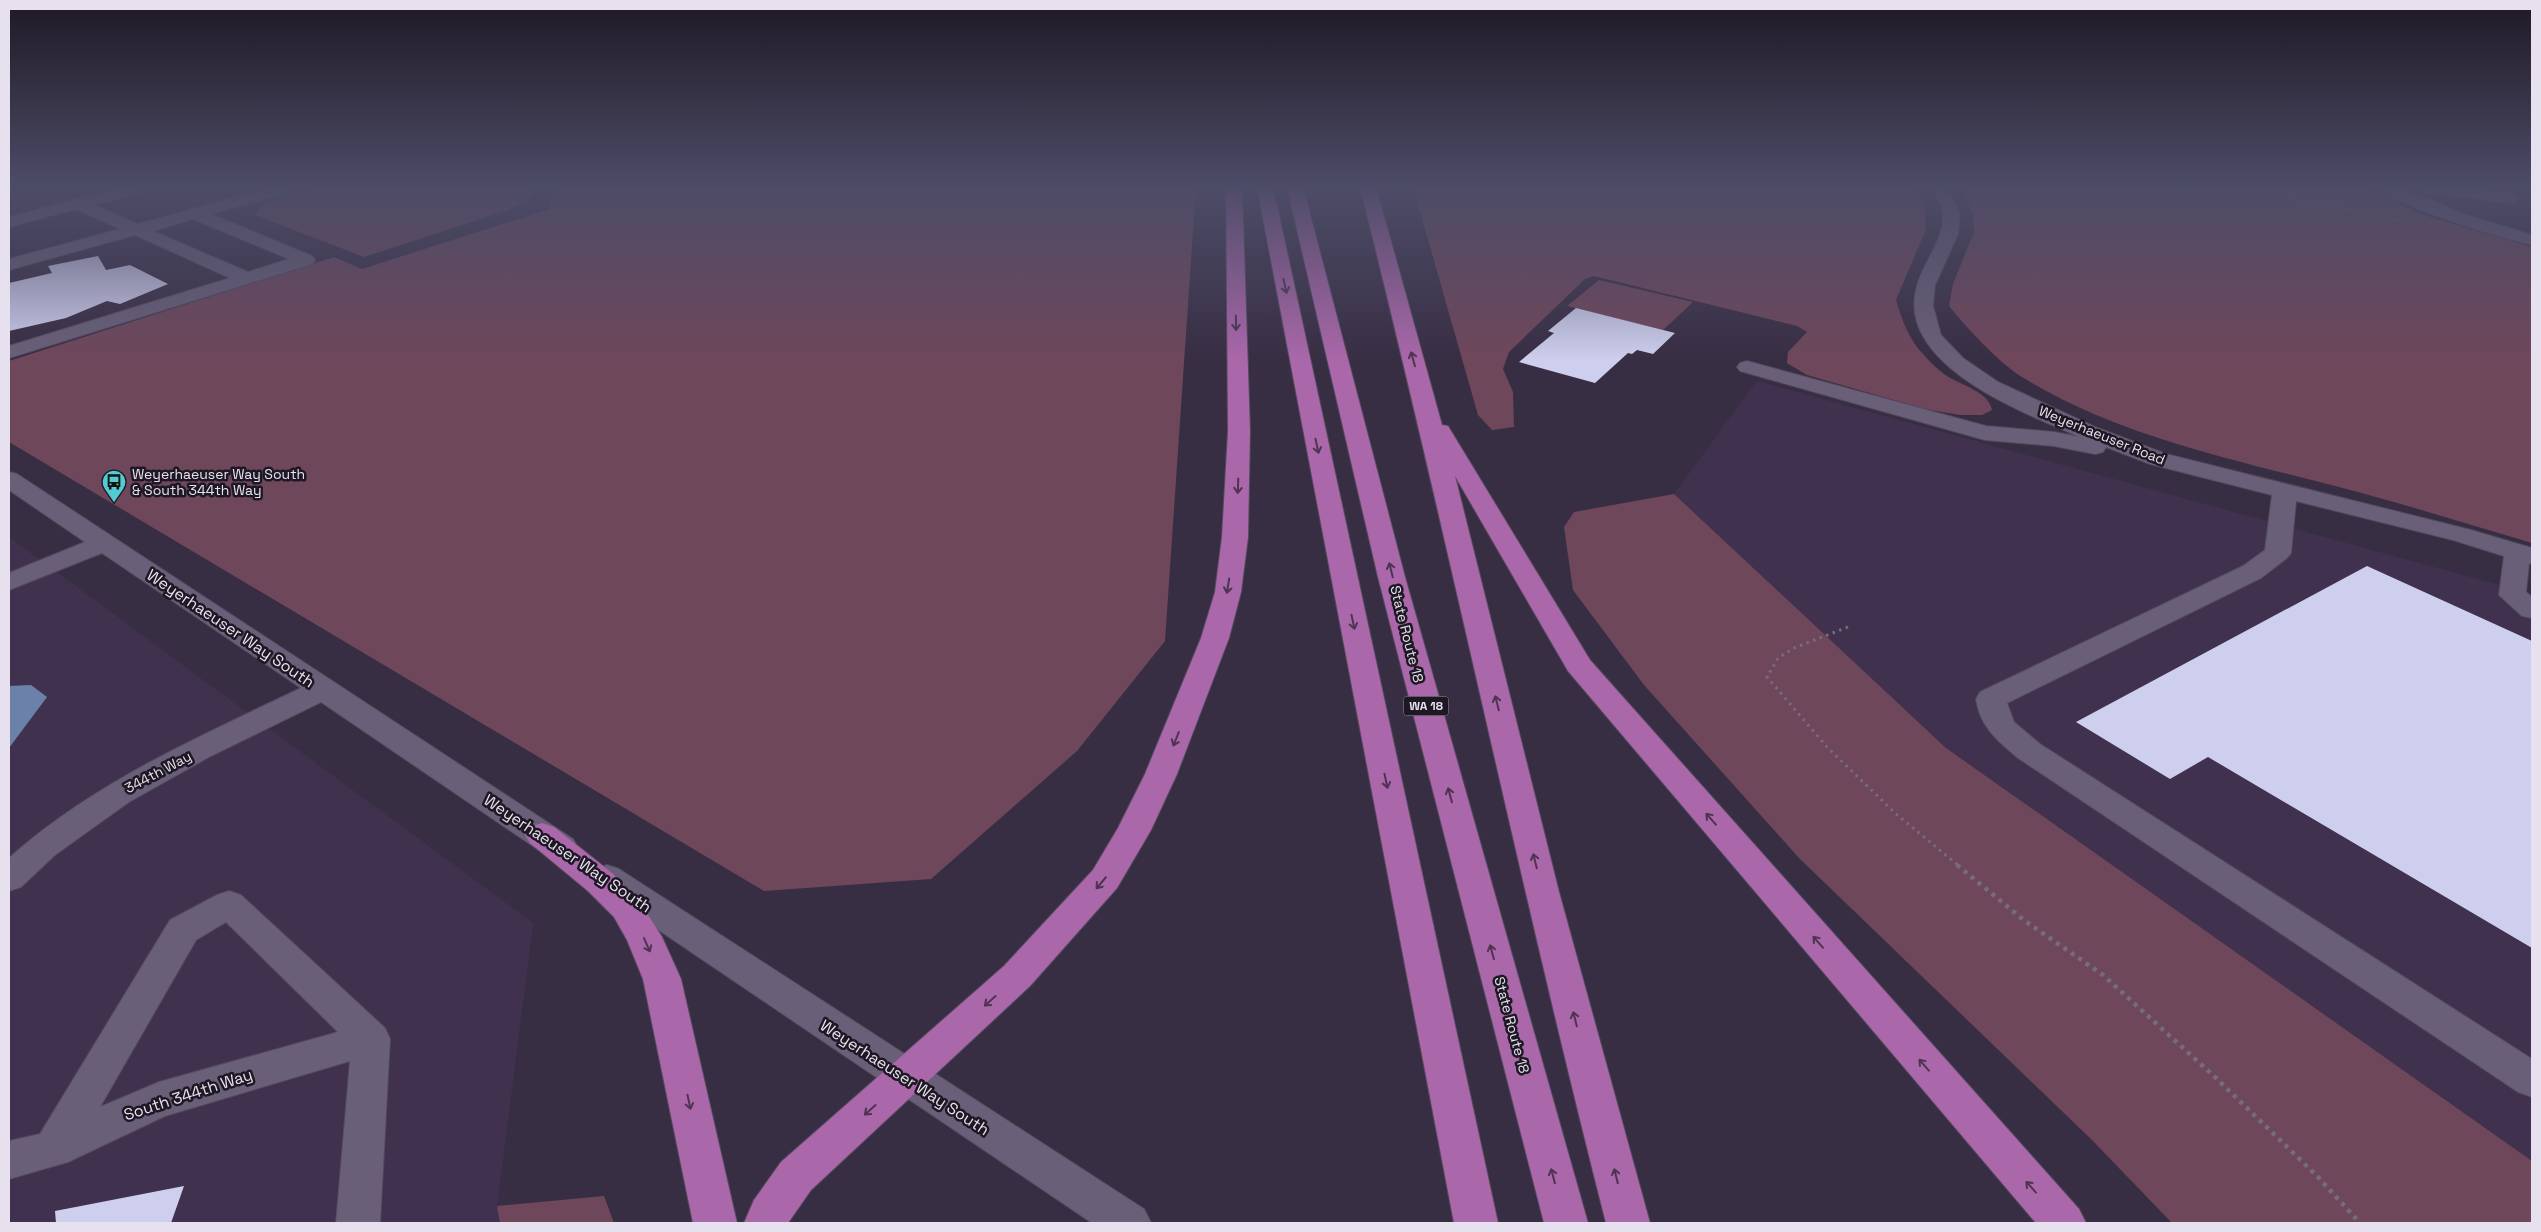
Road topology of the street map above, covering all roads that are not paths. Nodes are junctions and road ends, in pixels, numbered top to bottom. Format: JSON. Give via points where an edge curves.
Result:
{"nodes":[{"id":1,"x":83,"y":244,"type":"edge"},
{"id":2,"x":169,"y":244,"type":"edge"},
{"id":3,"x":274,"y":244,"type":"edge"},
{"id":4,"x":1235,"y":244,"type":"edge"},
{"id":5,"x":1277,"y":244,"type":"edge"},
{"id":6,"x":1308,"y":244,"type":"edge"},
{"id":7,"x":1383,"y":244,"type":"edge"},
{"id":8,"x":1944,"y":244,"type":"edge"},
{"id":9,"x":9,"y":265,"type":"edge"},
{"id":10,"x":246,"y":278,"type":"junction"},
{"id":11,"x":9,"y":352,"type":"edge"},
{"id":12,"x":1748,"y":367,"type":"dead end"},
{"id":13,"x":1426,"y":406,"type":"junction"},
{"id":14,"x":2158,"y":459,"type":"junction"},
{"id":15,"x":9,"y":479,"type":"edge"},
{"id":16,"x":2285,"y":491,"type":"junction"},
{"id":17,"x":104,"y":543,"type":"junction"},
{"id":18,"x":2525,"y":554,"type":"edge"},
{"id":19,"x":9,"y":582,"type":"edge"},
{"id":20,"x":2532,"y":610,"type":"edge"},
{"id":21,"x":323,"y":689,"type":"junction"},
{"id":22,"x":542,"y":835,"type":"junction"},
{"id":23,"x":9,"y":878,"type":"edge"},
{"id":24,"x":371,"y":1039,"type":"junction"},
{"id":25,"x":906,"y":1077,"type":"junction"},
{"id":26,"x":2532,"y":1080,"type":"edge"},
{"id":27,"x":54,"y":1149,"type":"junction"},
{"id":28,"x":9,"y":1160,"type":"edge"},
{"id":29,"x":358,"y":1223,"type":"edge"},
{"id":30,"x":715,"y":1223,"type":"edge"},
{"id":31,"x":766,"y":1223,"type":"edge"},
{"id":32,"x":1128,"y":1223,"type":"edge"},
{"id":33,"x":1476,"y":1223,"type":"edge"},
{"id":34,"x":1566,"y":1223,"type":"edge"},
{"id":35,"x":1628,"y":1223,"type":"edge"},
{"id":36,"x":2064,"y":1223,"type":"edge"}],
"edges":[{"from":1,"to":9,"type":"street"},
{"from":2,"to":10,"type":"street"},
{"from":3,"to":10,"type":"street","via":[[306,260]]},
{"from":4,"to":25,"type":"highway","one_way":true,"via":[[1238,484],[1228,592],[1215,638],[1161,774],[1105,880],[1018,976]]},
{"from":5,"to":33,"type":"highway","one_way":true},
{"from":34,"to":6,"type":"highway","name":"State Route 18","number":"WA 18","one_way":true,"via":[[1419,681]]},
{"from":13,"to":7,"type":"highway","one_way":true},
{"from":8,"to":14,"type":"street","name":"Weyerhaeuser Road","via":[[1926,285],[1924,306],[1932,337],[1956,362],[1990,387],[2079,428]]},
{"from":10,"to":11,"type":"street"},
{"from":12,"to":14,"type":"street","via":[[1985,433],[2054,439]]},
{"from":35,"to":13,"type":"highway","one_way":true,"via":[[1542,892]]},
{"from":36,"to":13,"type":"highway","one_way":true,"via":[[1578,665]]},
{"from":14,"to":16,"type":"street","name":"Weyerhaeuser Road"},
{"from":15,"to":17,"type":"street","name":"Weyerhaeuser Way South"},
{"from":16,"to":18,"type":"street","name":"Weyerhaeuser Road"},
{"from":16,"to":26,"type":"street","via":[[2278,553],[2252,572],[1991,699],[1992,711],[1998,725],[2029,751]]},
{"from":17,"to":19,"type":"street"},
{"from":17,"to":21,"type":"street","name":"Weyerhaeuser Way South"},
{"from":18,"to":20,"type":"street","via":[[2512,595]]},
{"from":21,"to":22,"type":"street","name":"Weyerhaeuser Way South"},
{"from":21,"to":23,"type":"street","name":"344th Way","via":[[145,777],[97,805],[70,823]]},
{"from":22,"to":25,"type":"street","name":"Weyerhaeuser Way South"},
{"from":22,"to":30,"type":"highway","one_way":true,"via":[[600,882],[626,908],[659,970]]},
{"from":24,"to":27,"type":"street","name":"South 344th Way","via":[[151,1103],[126,1112]]},
{"from":24,"to":27,"type":"street","via":[[229,904],[183,930]]},
{"from":24,"to":29,"type":"street"},
{"from":25,"to":31,"type":"highway","one_way":true,"via":[[796,1176]]},
{"from":25,"to":32,"type":"street","name":"Weyerhaeuser Way South"},
{"from":27,"to":28,"type":"street","name":"South 344th Way"}]}
